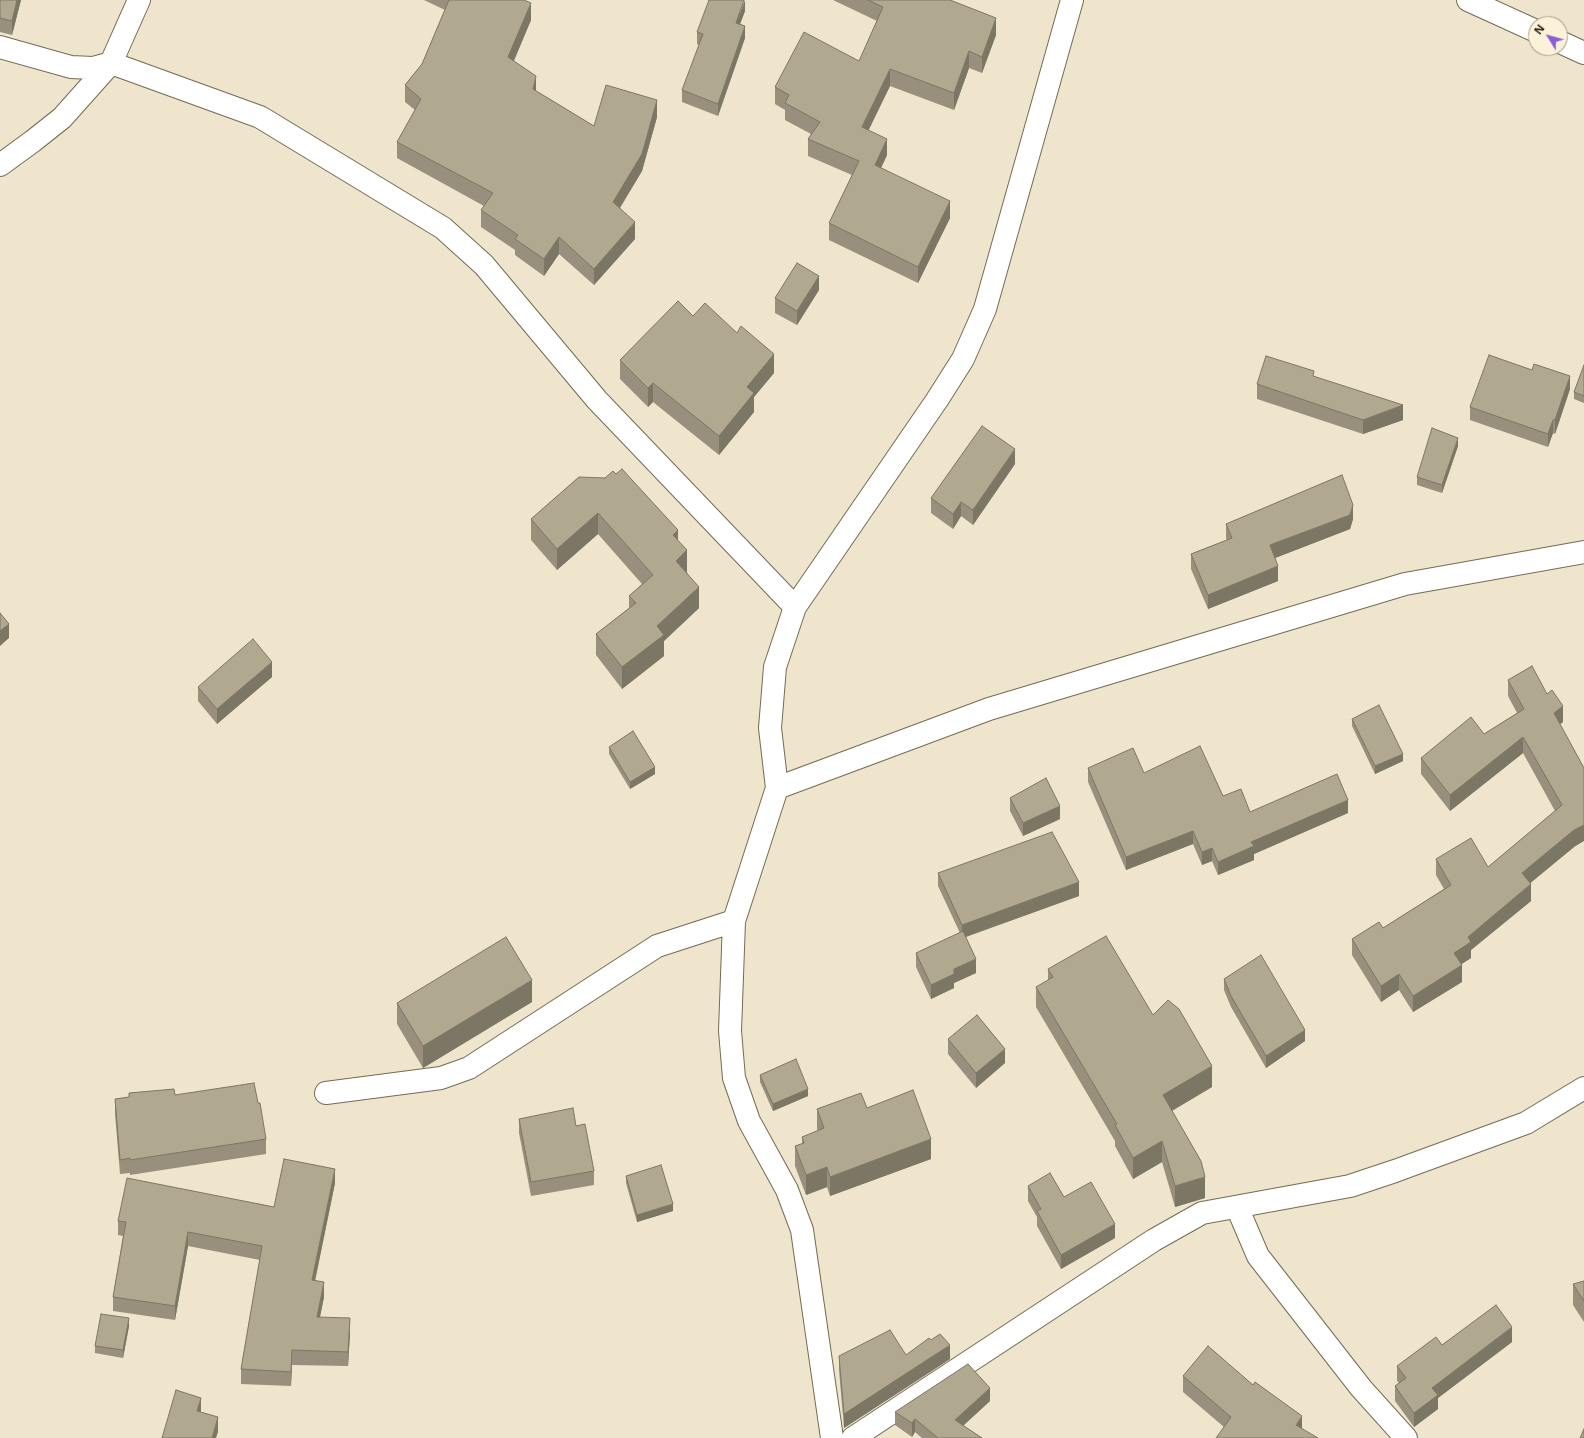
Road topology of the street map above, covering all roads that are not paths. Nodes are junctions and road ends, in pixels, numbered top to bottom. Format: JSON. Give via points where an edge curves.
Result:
{"nodes":[{"id":1,"x":139,"y":0,"type":"edge"},
{"id":2,"x":1072,"y":0,"type":"edge"},
{"id":3,"x":1475,"y":2,"type":"edge"},
{"id":4,"x":1528,"y":27,"type":"edge"},
{"id":5,"x":1568,"y":46,"type":"edge"},
{"id":6,"x":0,"y":47,"type":"edge"},
{"id":7,"x":1584,"y":53,"type":"edge"},
{"id":8,"x":111,"y":63,"type":"junction"},
{"id":9,"x":0,"y":165,"type":"edge"},
{"id":10,"x":1584,"y":552,"type":"edge"},
{"id":11,"x":796,"y":607,"type":"junction"},
{"id":12,"x":777,"y":788,"type":"junction"},
{"id":13,"x":734,"y":921,"type":"junction"},
{"id":14,"x":1584,"y":1088,"type":"edge"},
{"id":15,"x":326,"y":1093,"type":"dead end"},
{"id":16,"x":1237,"y":1207,"type":"junction"},
{"id":17,"x":832,"y":1438,"type":"edge"},
{"id":18,"x":853,"y":1438,"type":"edge"},
{"id":19,"x":1406,"y":1438,"type":"edge"}],
"edges":[{"from":1,"to":8,"type":"street"},
{"from":2,"to":11,"type":"street","via":[[985,309],[963,359]]},
{"from":3,"to":4,"type":"street"},
{"from":5,"to":7,"type":"street"},
{"from":6,"to":8,"type":"street","via":[[71,67],[93,68]]},
{"from":8,"to":9,"type":"street","via":[[62,118]]},
{"from":8,"to":11,"type":"street","via":[[260,118],[443,228],[484,265],[597,400]]},
{"from":10,"to":12,"type":"street","via":[[1405,584],[989,709]]},
{"from":11,"to":12,"type":"street","via":[[775,666],[770,728]]},
{"from":12,"to":13,"type":"street"},
{"from":13,"to":15,"type":"street","via":[[658,946],[469,1068],[441,1078]]},
{"from":13,"to":17,"type":"street","via":[[730,1031],[734,1078],[749,1120],[787,1190],[802,1230]]},
{"from":14,"to":16,"type":"street","via":[[1526,1123],[1395,1171],[1350,1186]]},
{"from":16,"to":18,"type":"street","via":[[1202,1213],[1154,1240]]},
{"from":16,"to":19,"type":"street","via":[[1258,1256],[1362,1388]]}]}
